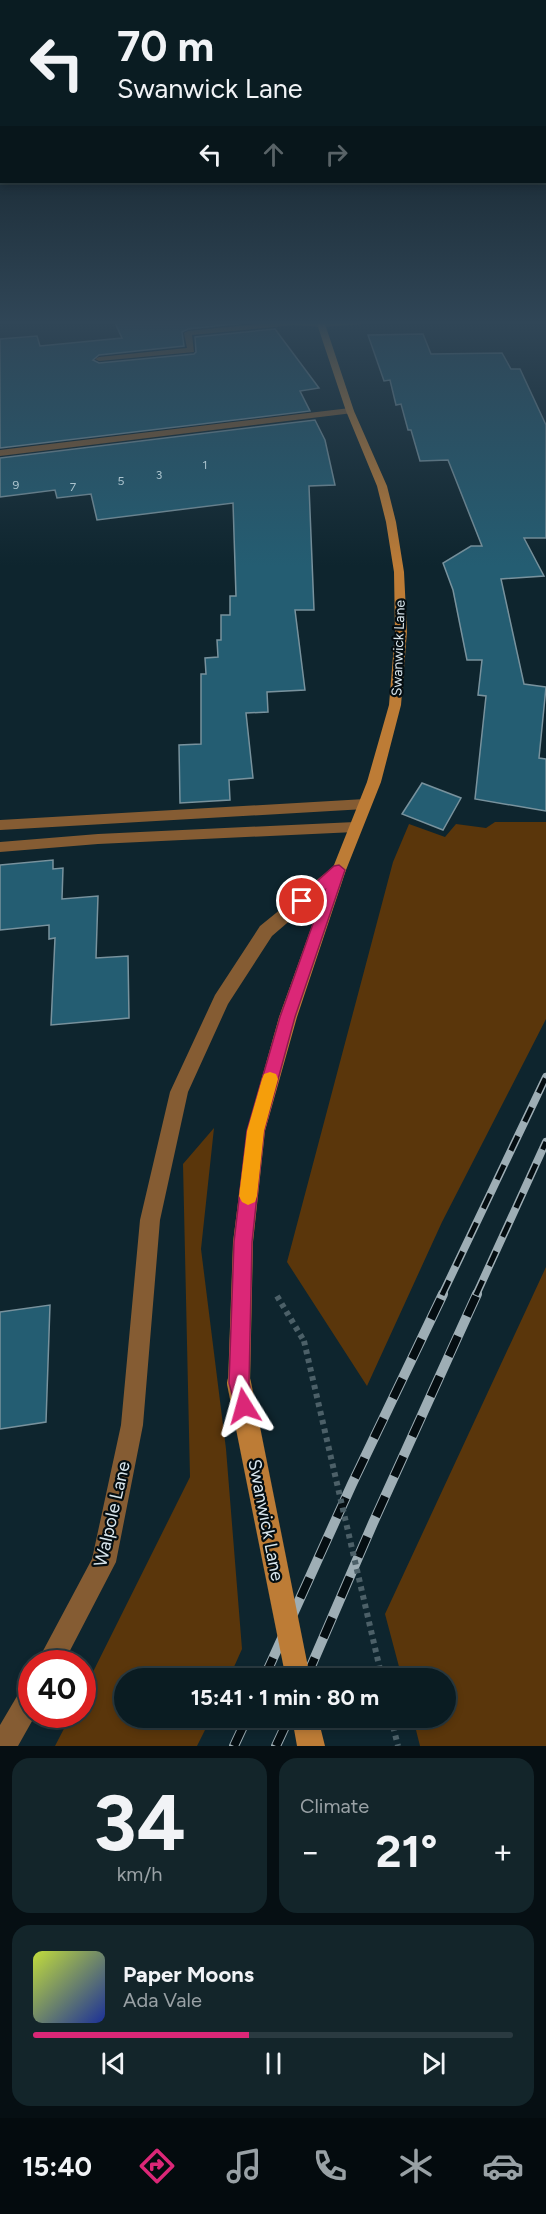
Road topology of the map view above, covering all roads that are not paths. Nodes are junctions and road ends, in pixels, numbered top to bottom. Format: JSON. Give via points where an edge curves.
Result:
{"nodes":[{"id":1,"x":347,"y":402,"type":"edge"},
{"id":2,"x":350,"y":411,"type":"junction"},
{"id":3,"x":0,"y":453,"type":"edge"},
{"id":4,"x":365,"y":804,"type":"junction"},
{"id":5,"x":0,"y":825,"type":"edge"},
{"id":6,"x":356,"y":827,"type":"junction"},
{"id":7,"x":0,"y":847,"type":"edge"},
{"id":8,"x":339,"y":870,"type":"junction"},
{"id":9,"x":132,"y":1425,"type":"joint"},
{"id":10,"x":57,"y":1650,"type":"edge"},
{"id":11,"x":296,"y":1668,"type":"edge"},
{"id":12,"x":18,"y":1720,"type":"edge"},
{"id":13,"x":307,"y":1728,"type":"edge"},
{"id":14,"x":3,"y":1746,"type":"edge"},
{"id":15,"x":311,"y":1746,"type":"edge"}],
"edges":[{"from":1,"to":2,"type":"street","name":"Swanwick Lane"},
{"from":2,"to":3,"type":"street"},
{"from":2,"to":4,"type":"street","name":"Swanwick Lane","via":[[382,486],[400,592],[395,705]]},
{"from":4,"to":5,"type":"street"},
{"from":4,"to":6,"type":"street","name":"Swanwick Lane"},
{"from":6,"to":7,"type":"street"},
{"from":6,"to":8,"type":"street","name":"Swanwick Lane"},
{"from":8,"to":9,"type":"street","name":"Swanwick Lane","via":[[266,932],[221,1000],[179,1092],[150,1220]]},
{"from":8,"to":11,"type":"street","name":"Swanwick Lane","bridge":true,"via":[[288,1017],[256,1131],[243,1242],[239,1383]]},
{"from":9,"to":10,"type":"street","name":"Walpole Lane","via":[[104,1562]]},
{"from":12,"to":14,"type":"street"},
{"from":13,"to":15,"type":"street"}]}
